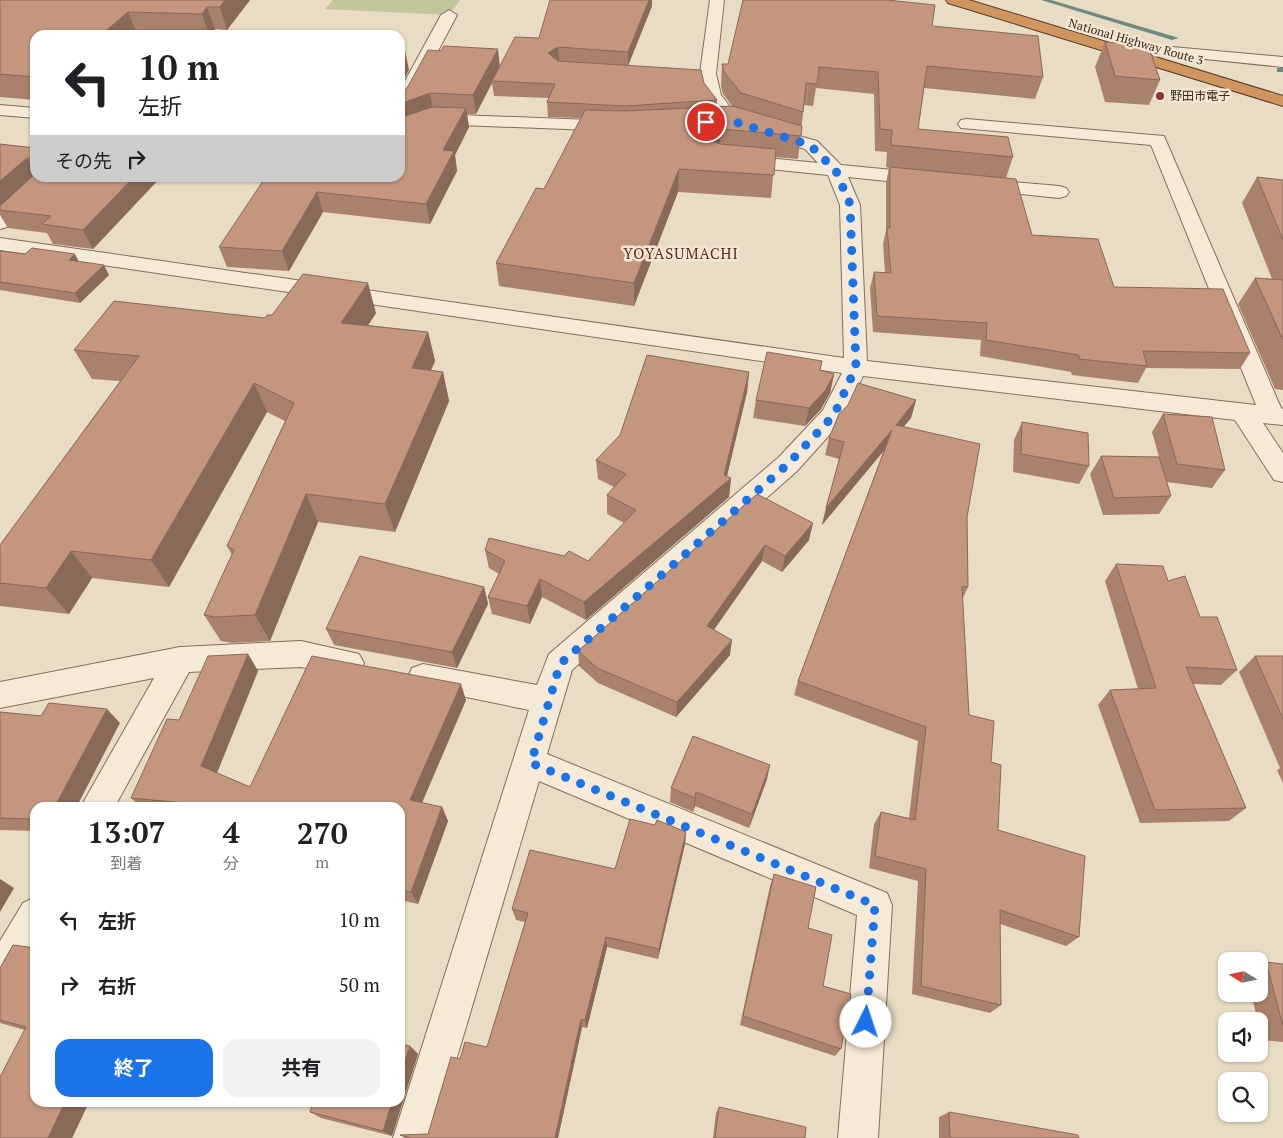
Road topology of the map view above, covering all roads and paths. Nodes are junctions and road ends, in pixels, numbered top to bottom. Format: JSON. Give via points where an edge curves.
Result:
{"nodes":[{"id":1,"x":717,"y":0,"type":"edge"},
{"id":2,"x":953,"y":0,"type":"edge"},
{"id":3,"x":989,"y":0,"type":"edge"},
{"id":4,"x":449,"y":15,"type":"dead end"},
{"id":5,"x":1172,"y":52,"type":"junction"},
{"id":6,"x":1283,"y":62,"type":"edge"},
{"id":7,"x":649,"y":74,"type":"edge"},
{"id":8,"x":1255,"y":76,"type":"dead end"},
{"id":9,"x":709,"y":79,"type":"junction"},
{"id":10,"x":405,"y":97,"type":"edge"},
{"id":11,"x":1283,"y":102,"type":"edge"},
{"id":12,"x":0,"y":110,"type":"edge"},
{"id":13,"x":30,"y":113,"type":"edge"},
{"id":14,"x":967,"y":124,"type":"dead end"},
{"id":15,"x":634,"y":126,"type":"edge"},
{"id":16,"x":405,"y":130,"type":"edge"},
{"id":17,"x":719,"y":159,"type":"edge"},
{"id":18,"x":836,"y":171,"type":"junction"},
{"id":19,"x":943,"y":181,"type":"edge"},
{"id":20,"x":45,"y":182,"type":"edge"},
{"id":21,"x":962,"y":183,"type":"edge"},
{"id":22,"x":1059,"y":192,"type":"dead end"},
{"id":23,"x":0,"y":223,"type":"edge"},
{"id":24,"x":0,"y":244,"type":"edge"},
{"id":25,"x":856,"y":367,"type":"junction"},
{"id":26,"x":1244,"y":414,"type":"junction"},
{"id":27,"x":1278,"y":417,"type":"edge"},
{"id":28,"x":1283,"y":473,"type":"edge"},
{"id":29,"x":180,"y":660,"type":"junction"},
{"id":30,"x":0,"y":695,"type":"edge"},
{"id":31,"x":548,"y":700,"type":"junction"},
{"id":32,"x":531,"y":763,"type":"junction"},
{"id":33,"x":99,"y":802,"type":"edge"},
{"id":34,"x":30,"y":924,"type":"edge"},
{"id":35,"x":0,"y":976,"type":"edge"},
{"id":36,"x":413,"y":1138,"type":"edge"},
{"id":37,"x":858,"y":1138,"type":"edge"}],
"edges":[{"from":1,"to":9,"type":"street"},
{"from":2,"to":11,"type":"highway","name":"National Highway Route 3"},
{"from":3,"to":5,"type":"highway","name":"National Highway Route 3"},
{"from":4,"to":10,"type":"street"},
{"from":5,"to":6,"type":"street"},
{"from":5,"to":8,"type":"highway","name":"National Highway Route 3"},
{"from":7,"to":9,"type":"street"},
{"from":9,"to":18,"type":"street","via":[[723,121],[810,145]]},
{"from":12,"to":13,"type":"street"},
{"from":14,"to":27,"type":"street","via":[[1158,140]]},
{"from":15,"to":16,"type":"street","via":[[433,119]]},
{"from":17,"to":18,"type":"street"},
{"from":18,"to":19,"type":"street"},
{"from":18,"to":25,"type":"street","via":[[850,204]]},
{"from":20,"to":23,"type":"street"},
{"from":21,"to":22,"type":"street"},
{"from":24,"to":25,"type":"street"},
{"from":25,"to":26,"type":"street"},
{"from":25,"to":31,"type":"street","via":[[834,415],[788,464],[560,664]]},
{"from":26,"to":27,"type":"street"},
{"from":26,"to":28,"type":"street"},
{"from":29,"to":30,"type":"street"},
{"from":29,"to":31,"type":"street","via":[[302,654]]},
{"from":29,"to":33,"type":"street"},
{"from":31,"to":32,"type":"street"},
{"from":32,"to":36,"type":"street"},
{"from":32,"to":37,"type":"street","via":[[875,905]]},
{"from":34,"to":35,"type":"street"}]}
